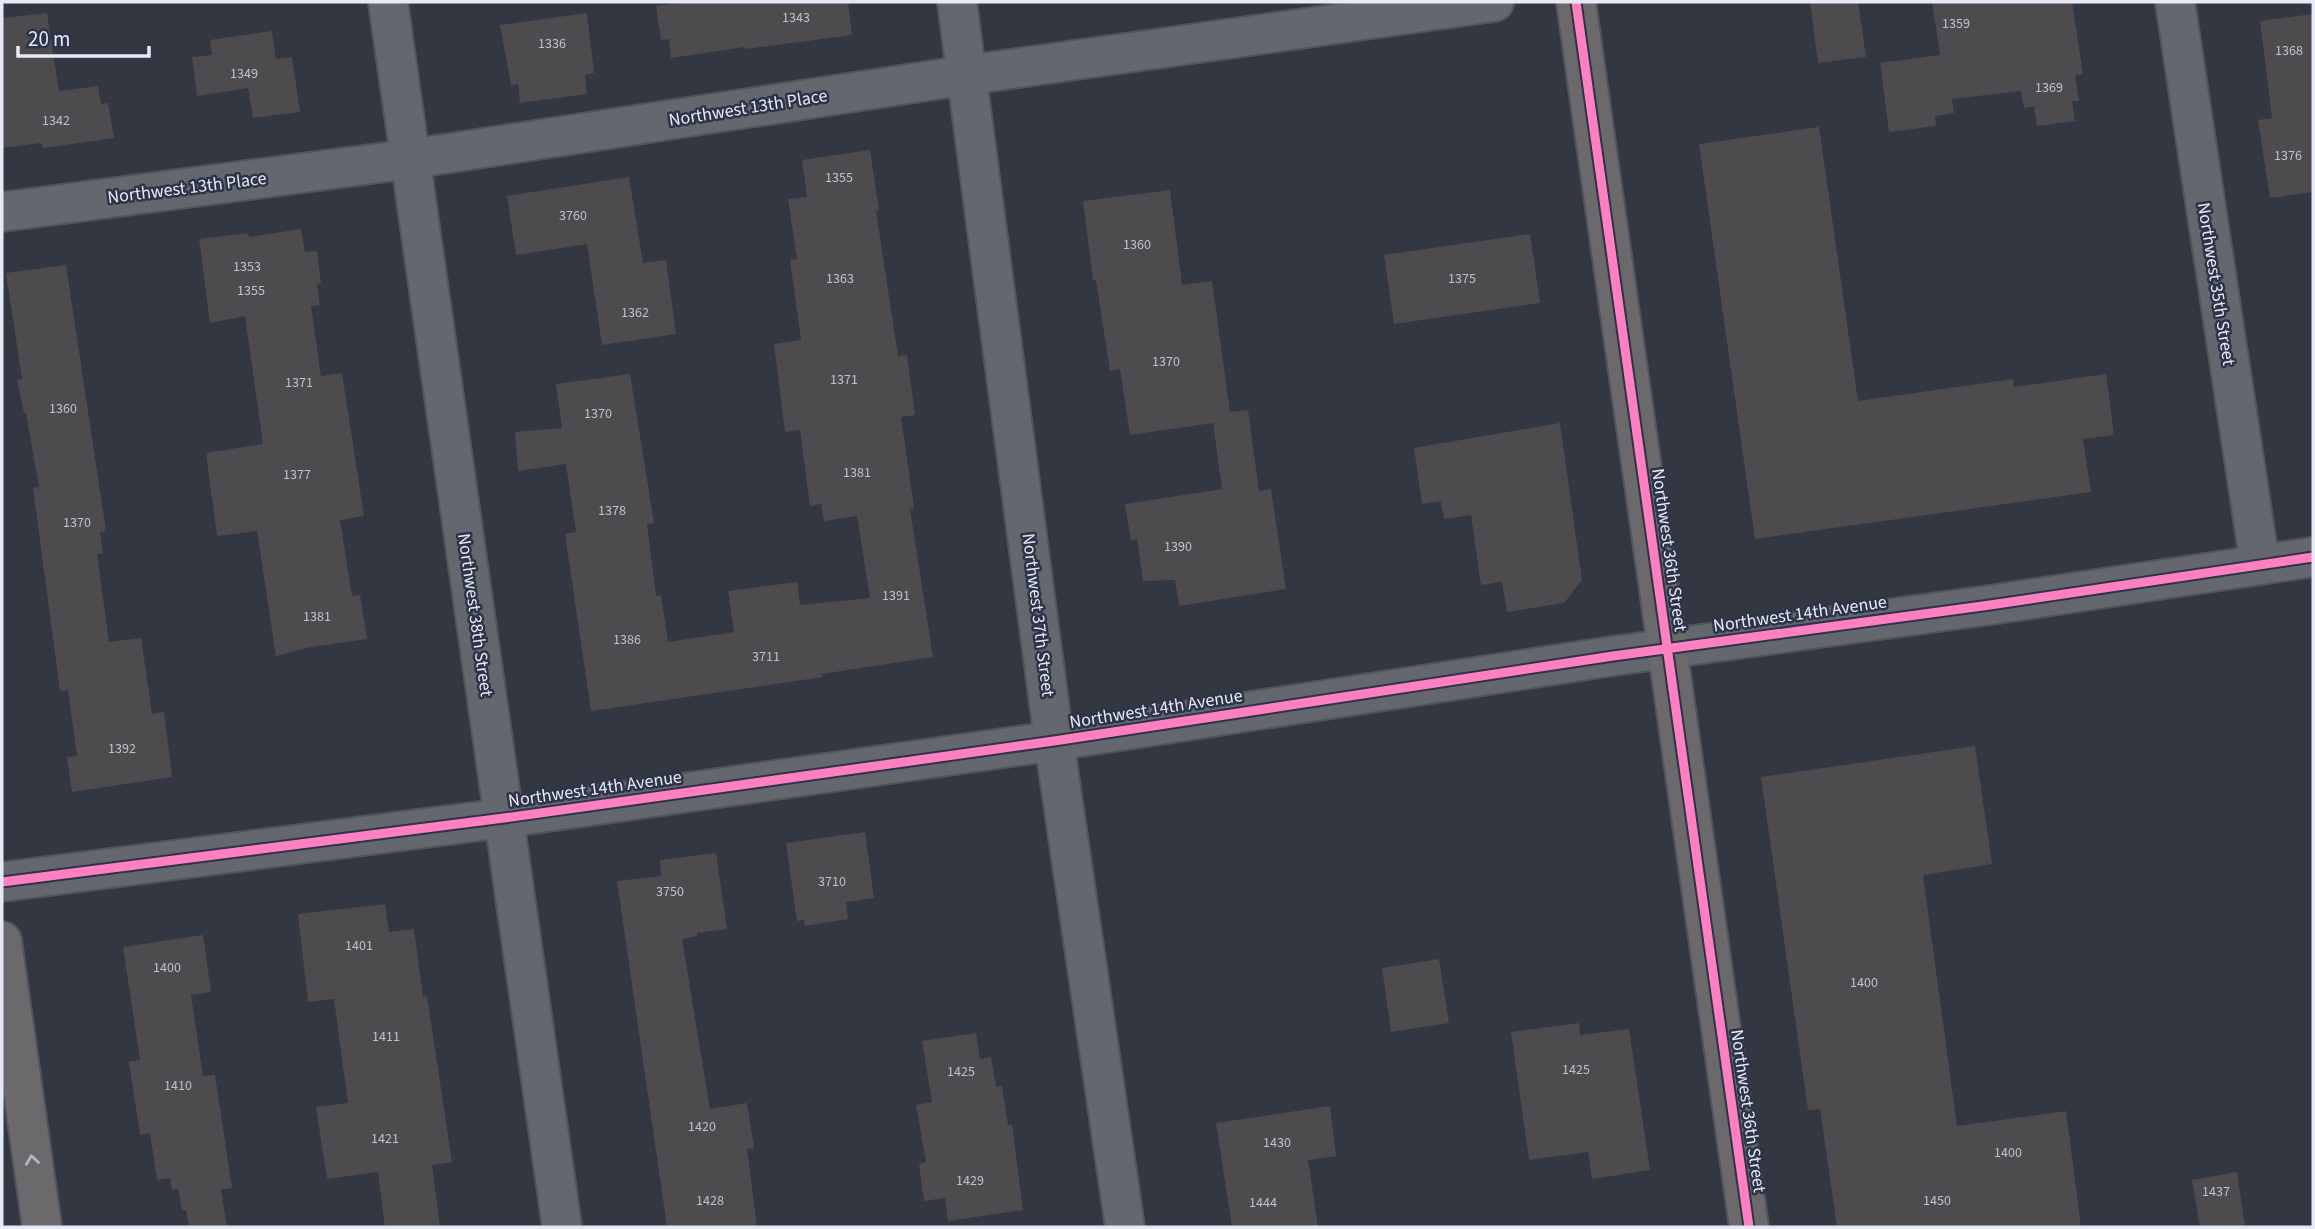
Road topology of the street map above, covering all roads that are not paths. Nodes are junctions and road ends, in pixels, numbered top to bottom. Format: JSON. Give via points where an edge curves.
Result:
{"nodes":[{"id":1,"x":388,"y":2,"type":"edge"},
{"id":2,"x":957,"y":2,"type":"edge"},
{"id":3,"x":1494,"y":2,"type":"edge"},
{"id":4,"x":1576,"y":2,"type":"edge"},
{"id":5,"x":2175,"y":2,"type":"edge"},
{"id":6,"x":967,"y":75,"type":"junction"},
{"id":7,"x":410,"y":159,"type":"junction"},
{"id":8,"x":2,"y":212,"type":"edge"},
{"id":9,"x":2313,"y":557,"type":"edge"},
{"id":10,"x":2260,"y":565,"type":"junction"},
{"id":11,"x":1667,"y":648,"type":"junction"},
{"id":12,"x":1054,"y":741,"type":"junction"},
{"id":13,"x":503,"y":818,"type":"junction"},
{"id":14,"x":2,"y":882,"type":"edge"},
{"id":15,"x":2,"y":941,"type":"edge"},
{"id":16,"x":42,"y":1227,"type":"edge"},
{"id":17,"x":562,"y":1227,"type":"edge"},
{"id":18,"x":1125,"y":1227,"type":"edge"},
{"id":19,"x":1749,"y":1227,"type":"edge"}],
"edges":[{"from":1,"to":7,"type":"street","name":"Northwest 38th Street"},
{"from":2,"to":6,"type":"street","name":"Northwest 37th Street"},
{"from":3,"to":6,"type":"street","name":"Northwest 13th Place"},
{"from":4,"to":11,"type":"main road","name":"Northwest 36th Street"},
{"from":5,"to":10,"type":"street","name":"Northwest 35th Street"},
{"from":6,"to":7,"type":"street","name":"Northwest 13th Place"},
{"from":6,"to":12,"type":"street","name":"Northwest 37th Street"},
{"from":7,"to":8,"type":"street","name":"Northwest 13th Place"},
{"from":7,"to":13,"type":"street","name":"Northwest 38th Street"},
{"from":9,"to":10,"type":"street","name":"Northwest 14th Avenue"},
{"from":10,"to":11,"type":"street","name":"Northwest 14th Avenue"},
{"from":11,"to":12,"type":"street","name":"Northwest 14th Avenue"},
{"from":11,"to":19,"type":"main road","name":"Northwest 36th Street"},
{"from":12,"to":13,"type":"street","name":"Northwest 14th Avenue"},
{"from":12,"to":18,"type":"street","name":"Northwest 37th Street"},
{"from":13,"to":14,"type":"street","name":"Northwest 14th Avenue"},
{"from":13,"to":17,"type":"street","name":"Northwest 38th Street"},
{"from":16,"to":15,"type":"main road","one_way":true}]}
